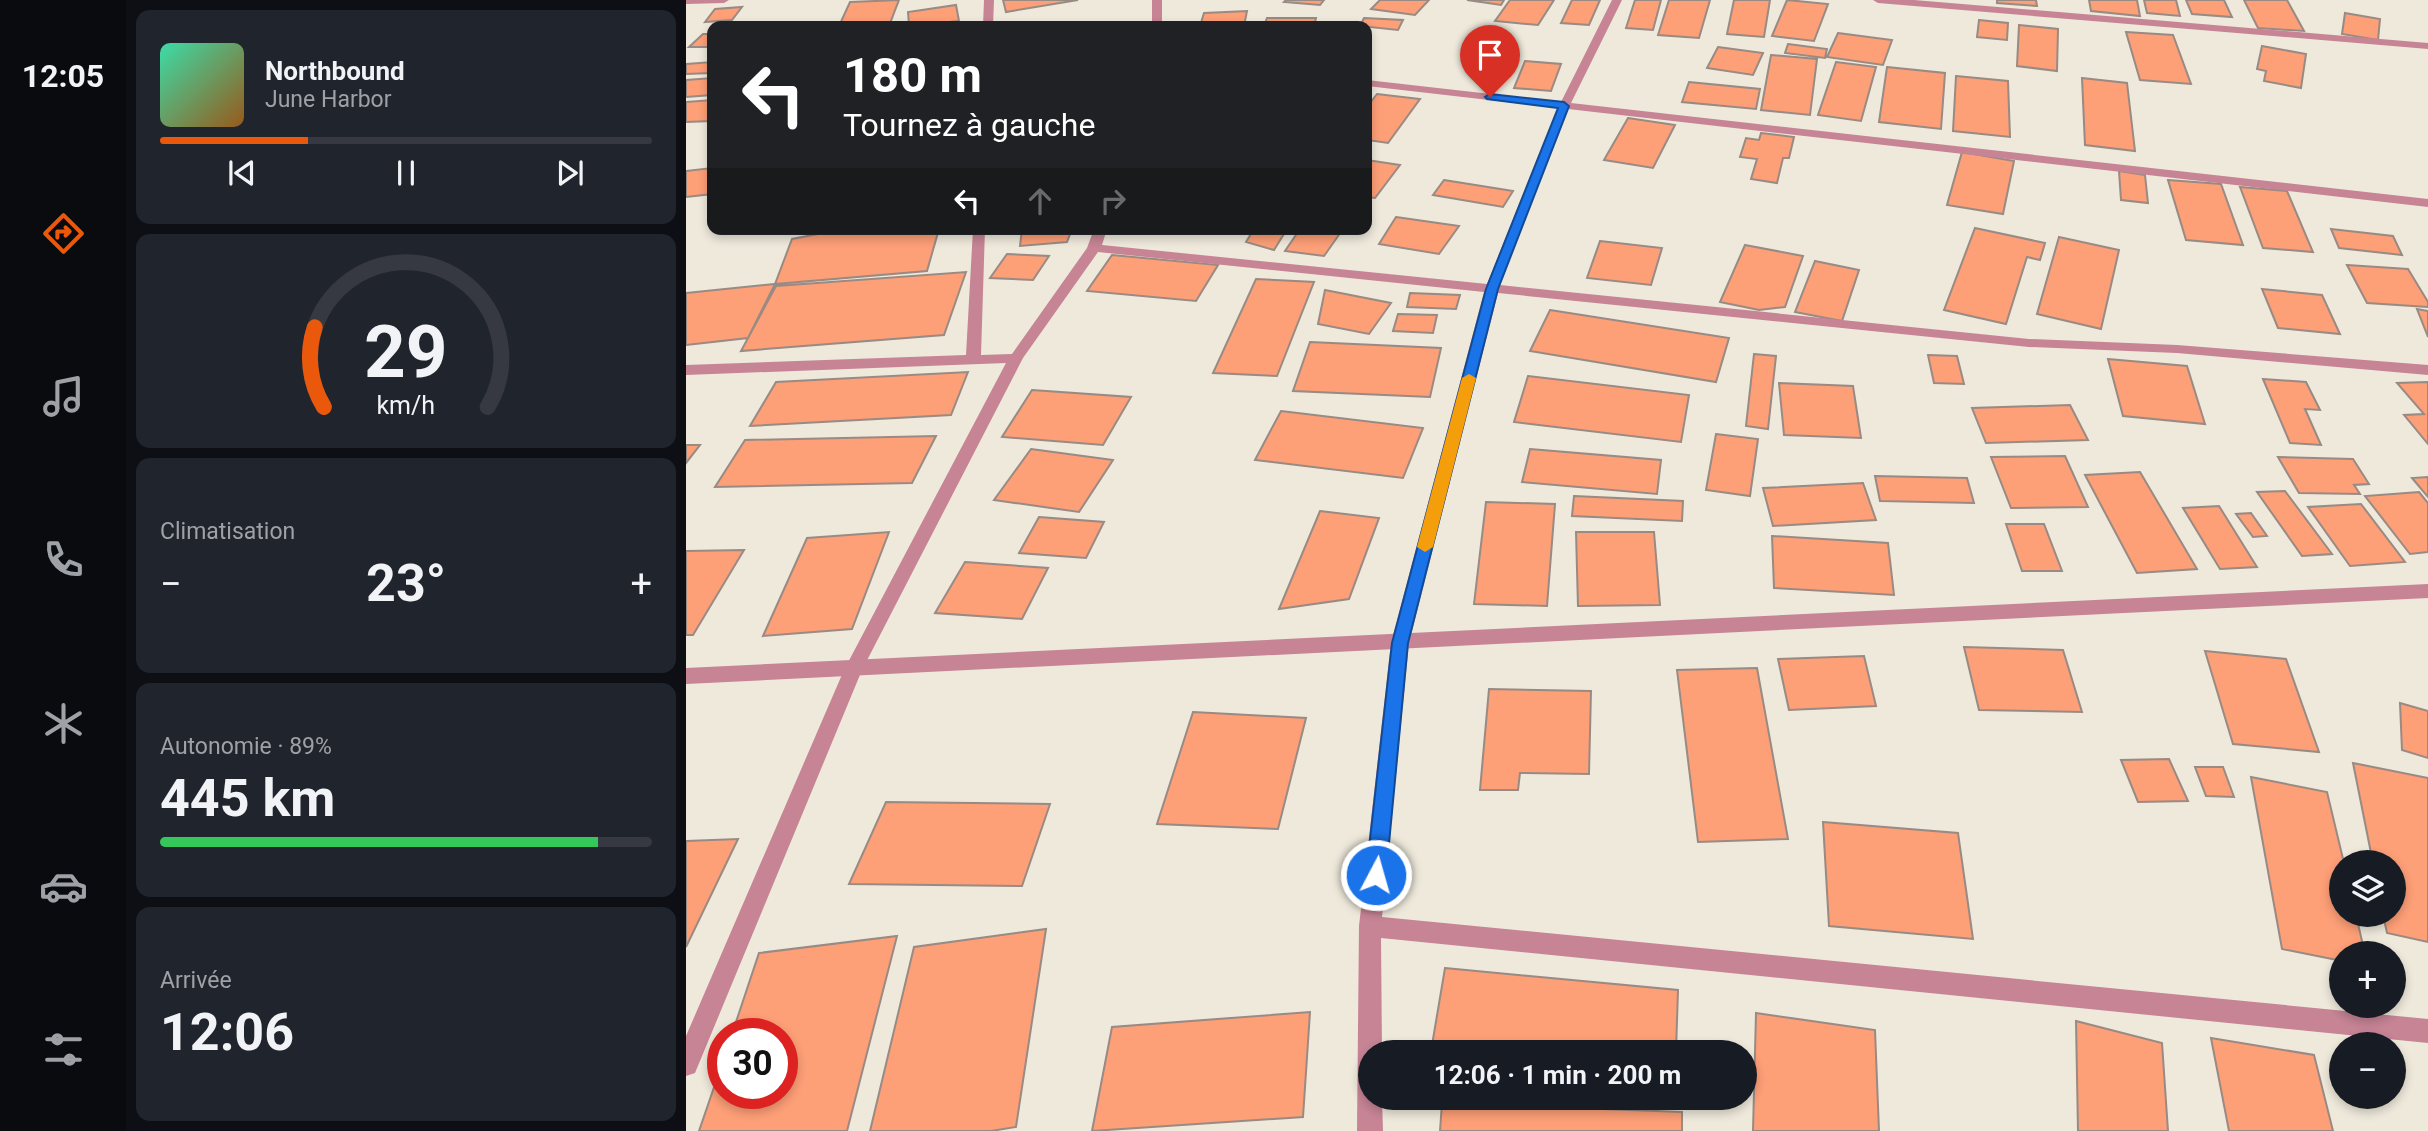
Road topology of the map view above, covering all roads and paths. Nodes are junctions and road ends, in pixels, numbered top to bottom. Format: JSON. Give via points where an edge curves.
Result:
{"nodes":[{"id":1,"x":724,"y":0,"type":"edge"},
{"id":2,"x":989,"y":0,"type":"edge"},
{"id":3,"x":1157,"y":0,"type":"edge"},
{"id":4,"x":1617,"y":0,"type":"edge"},
{"id":5,"x":1878,"y":0,"type":"edge"},
{"id":6,"x":686,"y":1,"type":"edge"},
{"id":7,"x":704,"y":1,"type":"edge"},
{"id":8,"x":695,"y":9,"type":"dead end"},
{"id":9,"x":988,"y":21,"type":"edge"},
{"id":10,"x":1157,"y":21,"type":"edge"},
{"id":11,"x":2428,"y":46,"type":"edge"},
{"id":12,"x":1372,"y":84,"type":"edge"},
{"id":13,"x":1564,"y":106,"type":"junction"},
{"id":14,"x":2428,"y":203,"type":"edge"},
{"id":15,"x":979,"y":235,"type":"edge"},
{"id":16,"x":1099,"y":235,"type":"edge"},
{"id":17,"x":1094,"y":248,"type":"junction"},
{"id":18,"x":1492,"y":289,"type":"junction"},
{"id":19,"x":1016,"y":358,"type":"junction"},
{"id":20,"x":973,"y":359,"type":"junction"},
{"id":21,"x":686,"y":370,"type":"edge"},
{"id":22,"x":2428,"y":370,"type":"edge"},
{"id":23,"x":2428,"y":591,"type":"edge"},
{"id":24,"x":1400,"y":643,"type":"junction"},
{"id":25,"x":853,"y":670,"type":"junction"},
{"id":26,"x":686,"y":676,"type":"edge"},
{"id":27,"x":1370,"y":926,"type":"junction"},
{"id":28,"x":2428,"y":1031,"type":"edge"},
{"id":29,"x":686,"y":1064,"type":"edge"},
{"id":30,"x":1370,"y":1131,"type":"edge"}],
"edges":[{"from":1,"to":7,"type":"street"},
{"from":2,"to":9,"type":"street"},
{"from":3,"to":10,"type":"street"},
{"from":4,"to":13,"type":"street"},
{"from":5,"to":11,"type":"street"},
{"from":6,"to":7,"type":"street"},
{"from":7,"to":8,"type":"street"},
{"from":12,"to":13,"type":"street"},
{"from":13,"to":14,"type":"street"},
{"from":13,"to":18,"type":"street"},
{"from":15,"to":20,"type":"street"},
{"from":16,"to":17,"type":"street"},
{"from":17,"to":18,"type":"street"},
{"from":17,"to":19,"type":"street"},
{"from":18,"to":22,"type":"street","via":[[2029,343],[2177,349]]},
{"from":18,"to":24,"type":"street"},
{"from":19,"to":20,"type":"street"},
{"from":19,"to":25,"type":"street"},
{"from":20,"to":21,"type":"street"},
{"from":23,"to":24,"type":"street"},
{"from":24,"to":25,"type":"street"},
{"from":24,"to":27,"type":"street"},
{"from":25,"to":26,"type":"street"},
{"from":25,"to":29,"type":"street"},
{"from":27,"to":28,"type":"street"},
{"from":27,"to":30,"type":"street"}]}
